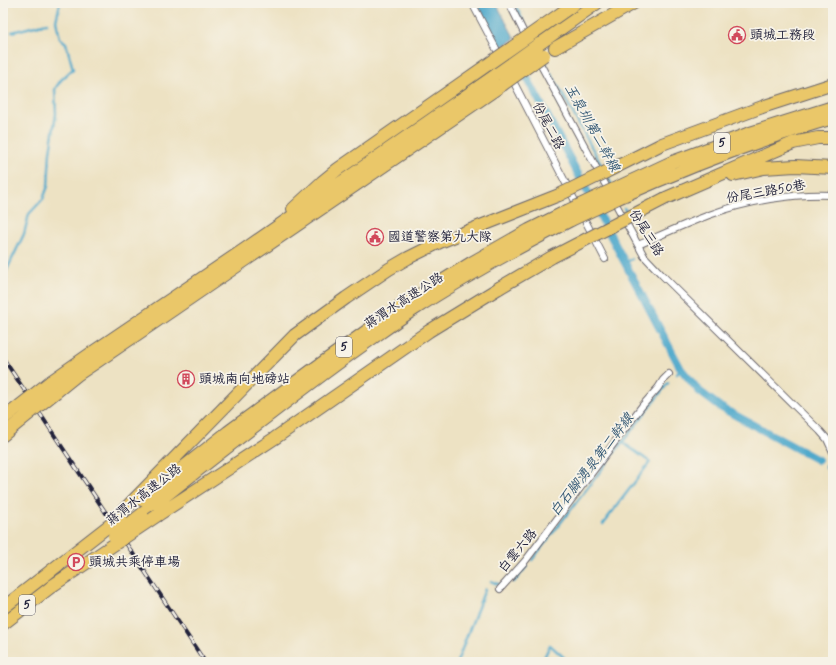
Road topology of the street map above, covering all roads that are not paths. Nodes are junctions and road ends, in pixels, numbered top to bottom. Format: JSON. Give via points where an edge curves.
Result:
{"nodes":[{"id":1,"x":472,"y":3,"type":"edge"},
{"id":2,"x":508,"y":3,"type":"edge"},
{"id":3,"x":597,"y":3,"type":"edge"},
{"id":4,"x":617,"y":3,"type":"edge"},
{"id":5,"x":634,"y":3,"type":"edge"},
{"id":6,"x":574,"y":4,"type":"edge"},
{"id":7,"x":555,"y":48,"type":"junction"},
{"id":8,"x":499,"y":79,"type":"junction"},
{"id":9,"x":833,"y":84,"type":"edge"},
{"id":10,"x":833,"y":107,"type":"edge"},
{"id":11,"x":833,"y":118,"type":"edge"},
{"id":12,"x":833,"y":138,"type":"edge"},
{"id":13,"x":833,"y":168,"type":"edge"},
{"id":14,"x":616,"y":193,"type":"junction"},
{"id":15,"x":833,"y":195,"type":"edge"},
{"id":16,"x":666,"y":198,"type":"junction"},
{"id":17,"x":638,"y":245,"type":"junction"},
{"id":18,"x":245,"y":249,"type":"junction"},
{"id":19,"x":605,"y":259,"type":"dead end"},
{"id":20,"x":669,"y":374,"type":"dead end"},
{"id":21,"x":53,"y":387,"type":"junction"},
{"id":22,"x":17,"y":416,"type":"junction"},
{"id":23,"x":3,"y":419,"type":"edge"},
{"id":24,"x":3,"y":435,"type":"edge"},
{"id":25,"x":833,"y":452,"type":"edge"},
{"id":26,"x":136,"y":507,"type":"junction"},
{"id":27,"x":52,"y":586,"type":"junction"},
{"id":28,"x":500,"y":589,"type":"dead end"},
{"id":29,"x":3,"y":608,"type":"edge"},
{"id":30,"x":3,"y":624,"type":"edge"}],
"edges":[{"from":1,"to":19,"type":"street","name":"份尾二路"},
{"from":2,"to":17,"type":"street","name":"份尾三路"},
{"from":3,"to":8,"type":"highway","bridge":true,"via":[[539,44]]},
{"from":4,"to":7,"type":"highway"},
{"from":5,"to":7,"type":"highway"},
{"from":6,"to":18,"type":"highway","bridge":true,"via":[[338,169]]},
{"from":7,"to":8,"type":"highway","bridge":true},
{"from":8,"to":18,"type":"highway"},
{"from":8,"to":21,"type":"highway","via":[[77,375]]},
{"from":9,"to":26,"type":"highway","bridge":true,"via":[[662,144],[559,195],[440,242],[408,258],[295,335]]},
{"from":10,"to":14,"type":"highway","name":"蔣渭水高速公路","number":"5","via":[[747,134],[672,162]]},
{"from":11,"to":14,"type":"highway","name":"蔣渭水高速公路","number":"5"},
{"from":12,"to":16,"type":"highway","via":[[792,143]]},
{"from":13,"to":16,"type":"highway","via":[[764,168],[725,177]]},
{"from":14,"to":26,"type":"highway","name":"蔣渭水高速公路","number":"5","bridge":true,"via":[[569,216],[529,230],[400,307],[228,432]]},
{"from":15,"to":17,"type":"street","name":"份尾三路50巷","via":[[804,195],[748,203],[709,215]]},
{"from":16,"to":27,"type":"highway","bridge":true,"via":[[552,257],[429,331],[275,438]]},
{"from":17,"to":25,"type":"street","name":"份尾三路","via":[[658,271],[820,431]]},
{"from":18,"to":21,"type":"highway","via":[[93,352]]},
{"from":20,"to":28,"type":"street","name":"白雲六路","via":[[526,560]]},
{"from":21,"to":22,"type":"highway","bridge":true},
{"from":22,"to":23,"type":"highway"},
{"from":22,"to":24,"type":"highway"},
{"from":26,"to":27,"type":"highway","name":"蔣渭水高速公路","number":"5","bridge":true},
{"from":26,"to":29,"type":"highway","name":"蔣渭水高速公路","number":"5","bridge":true},
{"from":27,"to":30,"type":"highway","name":"蔣渭水高速公路","number":"5"}]}
